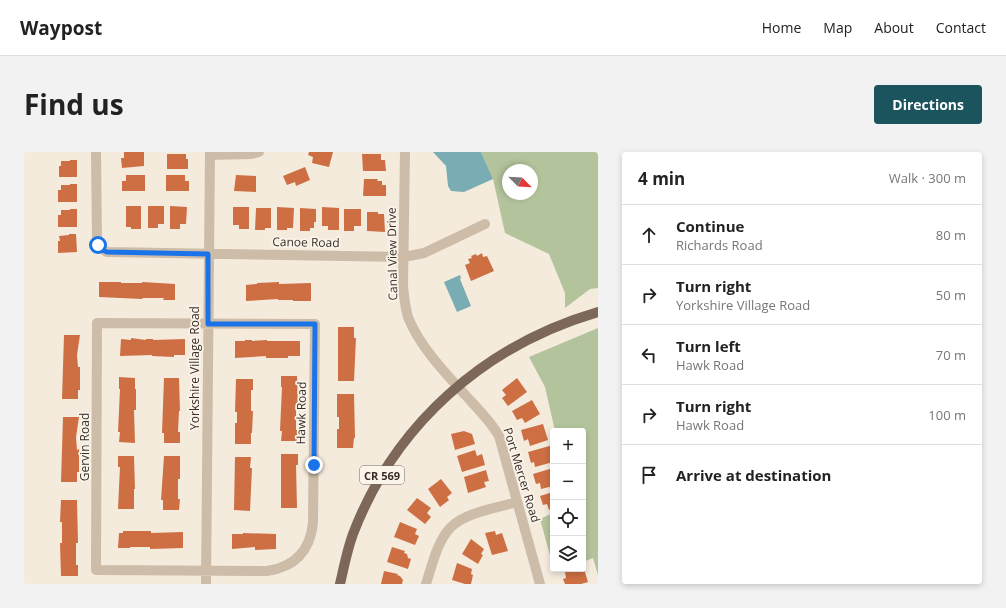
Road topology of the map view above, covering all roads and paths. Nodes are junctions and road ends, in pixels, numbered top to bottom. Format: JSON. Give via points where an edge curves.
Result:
{"nodes":[{"id":1,"x":96,"y":152,"type":"edge"},
{"id":2,"x":259,"y":152,"type":"edge"},
{"id":3,"x":405,"y":152,"type":"edge"},
{"id":4,"x":210,"y":153,"type":"edge"},
{"id":5,"x":485,"y":224,"type":"dead end"},
{"id":6,"x":208,"y":254,"type":"junction"},
{"id":7,"x":404,"y":257,"type":"junction"},
{"id":8,"x":598,"y":312,"type":"edge"},
{"id":9,"x":208,"y":324,"type":"junction"},
{"id":10,"x":457,"y":386,"type":"junction"},
{"id":11,"x":517,"y":502,"type":"junction"},
{"id":12,"x":206,"y":571,"type":"junction"},
{"id":13,"x":206,"y":584,"type":"edge"},
{"id":14,"x":340,"y":584,"type":"edge"},
{"id":15,"x":426,"y":584,"type":"edge"},
{"id":16,"x":540,"y":584,"type":"edge"}],
"edges":[{"from":1,"to":6,"type":"street","name":"Canoe Road","via":[[97,240],[102,250]]},
{"from":2,"to":4,"type":"street"},
{"from":3,"to":7,"type":"street","name":"Canal View Drive"},
{"from":4,"to":6,"type":"street","name":"Yorkshire Village Road"},
{"from":5,"to":7,"type":"street","name":"Canoe Road","via":[[424,253]]},
{"from":6,"to":7,"type":"street","name":"Canoe Road"},
{"from":6,"to":9,"type":"street","name":"Yorkshire Village Road"},
{"from":7,"to":10,"type":"street","name":"Canal View Drive","via":[[403,286],[408,315],[414,330],[421,343]]},
{"from":8,"to":10,"type":"main road","number":"CR 569","via":[[536,335],[481,367]]},
{"from":9,"to":12,"type":"street","name":"Yorkshire Village Road"},
{"from":9,"to":12,"type":"street","name":"Hawk Road","via":[[315,324],[313,523],[308,544],[296,560],[277,570]]},
{"from":9,"to":12,"type":"street","name":"Gervin Road","via":[[98,323],[96,562],[96,570]]},
{"from":10,"to":11,"type":"street","name":"Port Mercer Road","via":[[499,436]]},
{"from":10,"to":14,"type":"main road","number":"CR 569","via":[[416,428],[380,478],[364,507],[353,536]]},
{"from":11,"to":15,"type":"street","via":[[469,516],[450,528],[439,546]]},
{"from":11,"to":16,"type":"street","name":"Port Mercer Road"},
{"from":12,"to":13,"type":"street","name":"Yorkshire Village Road"}]}
